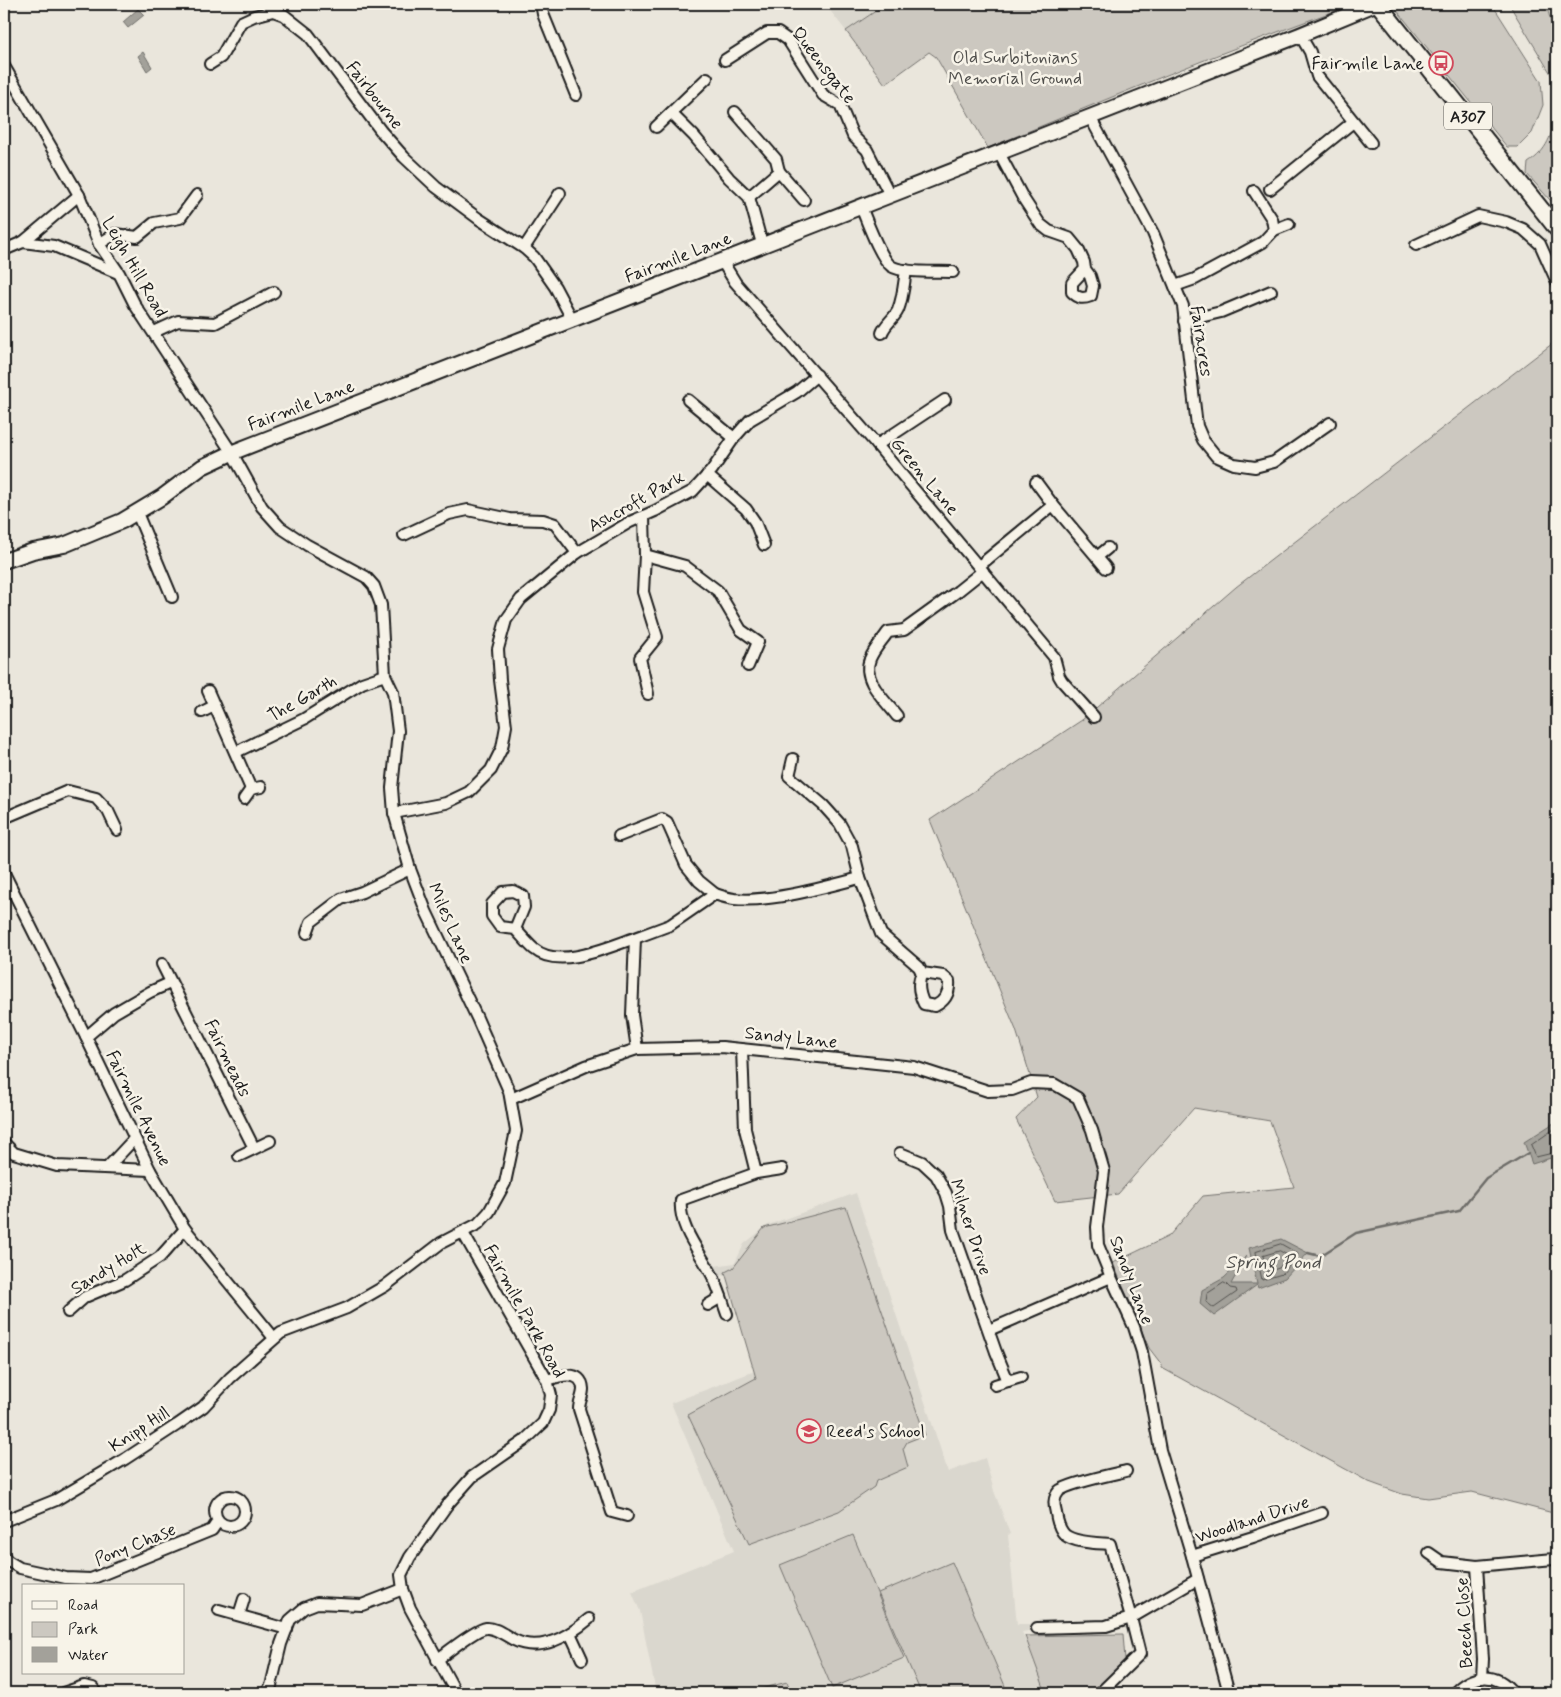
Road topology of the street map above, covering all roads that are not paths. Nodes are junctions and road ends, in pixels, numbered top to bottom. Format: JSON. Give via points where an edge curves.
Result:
{"nodes":[{"id":1,"x":541,"y":4,"type":"edge"},
{"id":2,"x":1376,"y":4,"type":"edge"},
{"id":3,"x":1300,"y":35,"type":"junction"},
{"id":4,"x":725,"y":60,"type":"dead end"},
{"id":5,"x":210,"y":64,"type":"dead end"},
{"id":6,"x":4,"y":66,"type":"edge"},
{"id":7,"x":707,"y":78,"type":"dead end"},
{"id":8,"x":576,"y":95,"type":"dead end"},
{"id":9,"x":735,"y":112,"type":"dead end"},
{"id":10,"x":671,"y":113,"type":"junction"},
{"id":11,"x":1090,"y":117,"type":"junction"},
{"id":12,"x":1353,"y":122,"type":"junction"},
{"id":13,"x":656,"y":127,"type":"dead end"},
{"id":14,"x":1370,"y":143,"type":"dead end"},
{"id":15,"x":999,"y":153,"type":"junction"},
{"id":16,"x":779,"y":171,"type":"junction"},
{"id":17,"x":1270,"y":189,"type":"dead end"},
{"id":18,"x":1254,"y":191,"type":"dead end"},
{"id":19,"x":560,"y":193,"type":"dead end"},
{"id":20,"x":78,"y":195,"type":"junction"},
{"id":21,"x":197,"y":195,"type":"dead end"},
{"id":22,"x":890,"y":195,"type":"junction"},
{"id":23,"x":749,"y":198,"type":"junction"},
{"id":24,"x":804,"y":200,"type":"dead end"},
{"id":25,"x":861,"y":207,"type":"junction"},
{"id":26,"x":1289,"y":224,"type":"dead end"},
{"id":27,"x":1557,"y":229,"type":"edge"},
{"id":28,"x":1274,"y":230,"type":"junction"},
{"id":29,"x":23,"y":242,"type":"junction"},
{"id":30,"x":99,"y":244,"type":"junction"},
{"id":31,"x":762,"y":244,"type":"junction"},
{"id":32,"x":1416,"y":245,"type":"dead end"},
{"id":33,"x":524,"y":248,"type":"junction"},
{"id":34,"x":4,"y":250,"type":"edge"},
{"id":35,"x":722,"y":261,"type":"junction"},
{"id":36,"x":1085,"y":269,"type":"dead end"},
{"id":37,"x":906,"y":270,"type":"junction"},
{"id":38,"x":953,"y":272,"type":"dead end"},
{"id":39,"x":119,"y":273,"type":"junction"},
{"id":40,"x":1557,"y":282,"type":"edge"},
{"id":41,"x":1175,"y":286,"type":"junction"},
{"id":42,"x":1271,"y":291,"type":"dead end"},
{"id":43,"x":274,"y":292,"type":"dead end"},
{"id":44,"x":572,"y":319,"type":"junction"},
{"id":45,"x":1184,"y":321,"type":"junction"},
{"id":46,"x":154,"y":332,"type":"junction"},
{"id":47,"x":882,"y":333,"type":"dead end"},
{"id":48,"x":817,"y":375,"type":"junction"},
{"id":49,"x":688,"y":400,"type":"dead end"},
{"id":50,"x":946,"y":400,"type":"dead end"},
{"id":51,"x":1330,"y":424,"type":"dead end"},
{"id":52,"x":734,"y":438,"type":"junction"},
{"id":53,"x":877,"y":445,"type":"junction"},
{"id":54,"x":232,"y":452,"type":"junction"},
{"id":55,"x":707,"y":475,"type":"junction"},
{"id":56,"x":1036,"y":482,"type":"dead end"},
{"id":57,"x":1053,"y":504,"type":"junction"},
{"id":58,"x":137,"y":513,"type":"junction"},
{"id":59,"x":644,"y":516,"type":"junction"},
{"id":60,"x":404,"y":535,"type":"dead end"},
{"id":61,"x":764,"y":545,"type":"dead end"},
{"id":62,"x":1108,"y":548,"type":"dead end"},
{"id":63,"x":577,"y":553,"type":"junction"},
{"id":64,"x":645,"y":555,"type":"junction"},
{"id":65,"x":1097,"y":557,"type":"junction"},
{"id":66,"x":4,"y":561,"type":"edge"},
{"id":67,"x":1106,"y":568,"type":"dead end"},
{"id":68,"x":981,"y":569,"type":"junction"},
{"id":69,"x":172,"y":597,"type":"dead end"},
{"id":70,"x":748,"y":666,"type":"dead end"},
{"id":71,"x":386,"y":675,"type":"junction"},
{"id":72,"x":208,"y":692,"type":"dead end"},
{"id":73,"x":648,"y":694,"type":"dead end"},
{"id":74,"x":214,"y":706,"type":"junction"},
{"id":75,"x":202,"y":712,"type":"dead end"},
{"id":76,"x":897,"y":716,"type":"dead end"},
{"id":77,"x":1094,"y":717,"type":"dead end"},
{"id":78,"x":236,"y":752,"type":"junction"},
{"id":79,"x":794,"y":759,"type":"dead end"},
{"id":80,"x":244,"y":798,"type":"dead end"},
{"id":81,"x":394,"y":813,"type":"junction"},
{"id":82,"x":4,"y":818,"type":"edge"},
{"id":83,"x":117,"y":830,"type":"dead end"},
{"id":84,"x":619,"y":836,"type":"dead end"},
{"id":85,"x":410,"y":870,"type":"junction"},
{"id":86,"x":4,"y":873,"type":"edge"},
{"id":87,"x":860,"y":878,"type":"junction"},
{"id":88,"x":715,"y":894,"type":"junction"},
{"id":89,"x":515,"y":928,"type":"dead end"},
{"id":90,"x":307,"y":933,"type":"dead end"},
{"id":91,"x":635,"y":938,"type":"junction"},
{"id":92,"x":162,"y":964,"type":"dead end"},
{"id":93,"x":922,"y":973,"type":"dead end"},
{"id":94,"x":170,"y":983,"type":"junction"},
{"id":95,"x":86,"y":1037,"type":"junction"},
{"id":96,"x":637,"y":1049,"type":"junction"},
{"id":97,"x":742,"y":1049,"type":"junction"},
{"id":98,"x":511,"y":1098,"type":"junction"},
{"id":99,"x":134,"y":1139,"type":"junction"},
{"id":100,"x":270,"y":1141,"type":"dead end"},
{"id":101,"x":4,"y":1143,"type":"edge"},
{"id":102,"x":254,"y":1148,"type":"junction"},
{"id":103,"x":900,"y":1153,"type":"dead end"},
{"id":104,"x":239,"y":1156,"type":"dead end"},
{"id":105,"x":107,"y":1168,"type":"junction"},
{"id":106,"x":782,"y":1169,"type":"dead end"},
{"id":107,"x":150,"y":1170,"type":"junction"},
{"id":108,"x":756,"y":1172,"type":"junction"},
{"id":109,"x":185,"y":1229,"type":"junction"},
{"id":110,"x":463,"y":1233,"type":"junction"},
{"id":111,"x":1110,"y":1277,"type":"junction"},
{"id":112,"x":721,"y":1297,"type":"junction"},
{"id":113,"x":708,"y":1305,"type":"dead end"},
{"id":114,"x":68,"y":1312,"type":"dead end"},
{"id":115,"x":727,"y":1314,"type":"dead end"},
{"id":116,"x":989,"y":1330,"type":"junction"},
{"id":117,"x":274,"y":1338,"type":"junction"},
{"id":118,"x":1021,"y":1377,"type":"dead end"},
{"id":119,"x":547,"y":1380,"type":"junction"},
{"id":120,"x":1008,"y":1380,"type":"junction"},
{"id":121,"x":995,"y":1385,"type":"dead end"},
{"id":122,"x":1126,"y":1471,"type":"dead end"},
{"id":123,"x":1322,"y":1513,"type":"dead end"},
{"id":124,"x":628,"y":1516,"type":"dead end"},
{"id":125,"x":4,"y":1521,"type":"edge"},
{"id":126,"x":218,"y":1521,"type":"dead end"},
{"id":127,"x":1429,"y":1552,"type":"dead end"},
{"id":128,"x":4,"y":1556,"type":"edge"},
{"id":129,"x":1192,"y":1556,"type":"junction"},
{"id":130,"x":1557,"y":1560,"type":"edge"},
{"id":131,"x":1477,"y":1566,"type":"junction"},
{"id":132,"x":1198,"y":1579,"type":"junction"},
{"id":133,"x":91,"y":1582,"type":"edge"},
{"id":134,"x":403,"y":1590,"type":"junction"},
{"id":135,"x":244,"y":1599,"type":"dead end"},
{"id":136,"x":219,"y":1610,"type":"dead end"},
{"id":137,"x":239,"y":1616,"type":"junction"},
{"id":138,"x":1131,"y":1618,"type":"junction"},
{"id":139,"x":589,"y":1619,"type":"dead end"},
{"id":140,"x":1037,"y":1628,"type":"dead end"},
{"id":141,"x":287,"y":1629,"type":"junction"},
{"id":142,"x":570,"y":1633,"type":"junction"},
{"id":143,"x":582,"y":1659,"type":"dead end"},
{"id":144,"x":437,"y":1660,"type":"junction"},
{"id":145,"x":1482,"y":1678,"type":"junction"},
{"id":146,"x":63,"y":1693,"type":"edge"},
{"id":147,"x":97,"y":1693,"type":"edge"},
{"id":148,"x":266,"y":1693,"type":"edge"},
{"id":149,"x":456,"y":1693,"type":"edge"},
{"id":150,"x":1100,"y":1693,"type":"edge"},
{"id":151,"x":1229,"y":1693,"type":"edge"},
{"id":152,"x":1454,"y":1693,"type":"edge"},
{"id":153,"x":1513,"y":1693,"type":"edge"}],
"edges":[{"from":1,"to":8,"type":"street"},
{"from":2,"to":3,"type":"street","name":"Fairmile Lane"},
{"from":2,"to":27,"type":"main road","number":"A307"},
{"from":3,"to":11,"type":"street","name":"Fairmile Lane"},
{"from":3,"to":12,"type":"street","via":[[1310,52],[1317,76]]},
{"from":4,"to":22,"type":"street","name":"Queensgate","via":[[767,33],[778,32],[788,40],[823,95],[840,105],[853,136],[867,150]]},
{"from":5,"to":33,"type":"street","name":"Fairbourne","via":[[221,57],[241,22],[273,11],[284,15],[308,34],[404,157],[436,187]]},
{"from":6,"to":20,"type":"street","name":"Leigh Hill Road"},
{"from":7,"to":10,"type":"street"},
{"from":9,"to":16,"type":"street","via":[[776,159]]},
{"from":10,"to":13,"type":"street"},
{"from":10,"to":23,"type":"street"},
{"from":11,"to":15,"type":"street","name":"Fairmile Lane"},
{"from":11,"to":41,"type":"street","name":"Fairacres","via":[[1153,233]]},
{"from":12,"to":14,"type":"street"},
{"from":12,"to":17,"type":"street"},
{"from":15,"to":22,"type":"street","name":"Fairmile Lane"},
{"from":15,"to":36,"type":"street","via":[[1022,198],[1040,224],[1050,232],[1069,238],[1078,249]]},
{"from":16,"to":23,"type":"street"},
{"from":16,"to":24,"type":"street"},
{"from":18,"to":28,"type":"street","via":[[1272,219]]},
{"from":19,"to":33,"type":"street"},
{"from":20,"to":29,"type":"street"},
{"from":20,"to":30,"type":"street","name":"Leigh Hill Road"},
{"from":21,"to":30,"type":"street","via":[[180,218],[154,223],[137,237],[115,234]]},
{"from":22,"to":25,"type":"street","name":"Fairmile Lane"},
{"from":23,"to":31,"type":"street"},
{"from":25,"to":31,"type":"street","name":"Fairmile Lane"},
{"from":25,"to":37,"type":"street","via":[[884,259],[892,267]]},
{"from":26,"to":28,"type":"street"},
{"from":28,"to":41,"type":"street","via":[[1263,242],[1196,279]]},
{"from":29,"to":34,"type":"street"},
{"from":29,"to":39,"type":"street","via":[[54,246]]},
{"from":30,"to":39,"type":"street","name":"Leigh Hill Road"},
{"from":31,"to":35,"type":"street","name":"Fairmile Lane"},
{"from":32,"to":40,"type":"street","via":[[1478,216],[1506,222],[1523,229],[1540,244]]},
{"from":33,"to":44,"type":"street","name":"Fairbourne","via":[[555,287]]},
{"from":35,"to":44,"type":"street","name":"Fairmile Lane"},
{"from":35,"to":48,"type":"street","name":"Green Lane","via":[[736,282]]},
{"from":37,"to":38,"type":"street"},
{"from":37,"to":47,"type":"street","via":[[898,311]]},
{"from":39,"to":46,"type":"street","name":"Leigh Hill Road","via":[[135,305]]},
{"from":41,"to":45,"type":"street","name":"Fairacres","via":[[1183,306]]},
{"from":42,"to":45,"type":"street","via":[[1221,312]]},
{"from":43,"to":46,"type":"street","via":[[215,323],[178,322]]},
{"from":44,"to":54,"type":"street","name":"Fairmile Lane"},
{"from":45,"to":51,"type":"street","name":"Fairacres","via":[[1197,426],[1202,440],[1216,456],[1234,464],[1255,467],[1274,462]]},
{"from":46,"to":54,"type":"street","name":"Leigh Hill Road"},
{"from":48,"to":52,"type":"street","name":"Ashcroft Park","via":[[797,392],[750,420]]},
{"from":48,"to":53,"type":"street","name":"Green Lane"},
{"from":49,"to":52,"type":"street"},
{"from":50,"to":53,"type":"street"},
{"from":52,"to":55,"type":"street","name":"Ashcroft Park"},
{"from":53,"to":68,"type":"street","name":"Green Lane"},
{"from":54,"to":58,"type":"street","name":"Fairmile Lane","via":[[202,467]]},
{"from":54,"to":71,"type":"street","name":"Miles Lane","via":[[262,507],[280,527],[366,577],[374,586],[381,604]]},
{"from":55,"to":59,"type":"street","name":"Ashcroft Park","via":[[692,491]]},
{"from":55,"to":61,"type":"street","name":"Ashcroft Park","via":[[746,509]]},
{"from":56,"to":57,"type":"street"},
{"from":57,"to":65,"type":"street"},
{"from":57,"to":68,"type":"street"},
{"from":58,"to":66,"type":"street","name":"Fairmile Lane","via":[[79,539]]},
{"from":58,"to":69,"type":"street"},
{"from":59,"to":63,"type":"street","name":"Ashcroft Park"},
{"from":59,"to":64,"type":"street"},
{"from":60,"to":63,"type":"street","name":"Ashcroft Park","via":[[449,514],[468,510],[510,520],[543,520],[555,524]]},
{"from":62,"to":65,"type":"street"},
{"from":63,"to":81,"type":"street","name":"Ashcroft Park","via":[[521,599],[506,620],[498,650],[506,726],[502,748],[491,770],[469,792],[446,803]]},
{"from":64,"to":70,"type":"street","via":[[685,566],[718,592],[741,630],[758,642]]},
{"from":64,"to":73,"type":"street","via":[[643,592],[657,637],[640,658]]},
{"from":65,"to":67,"type":"street"},
{"from":68,"to":76,"type":"street","via":[[958,592],[904,630],[888,632],[871,658],[868,669],[873,685]]},
{"from":68,"to":77,"type":"street","name":"Green Lane","via":[[1054,657],[1062,681]]},
{"from":71,"to":78,"type":"street","name":"The Garth","via":[[362,683],[304,719]]},
{"from":71,"to":81,"type":"street","name":"Miles Lane","via":[[393,692],[398,731],[392,788]]},
{"from":72,"to":74,"type":"street"},
{"from":74,"to":75,"type":"street"},
{"from":74,"to":78,"type":"street"},
{"from":78,"to":80,"type":"street","via":[[256,788]]},
{"from":79,"to":87,"type":"street","via":[[789,776],[840,824],[852,846]]},
{"from":81,"to":85,"type":"street","name":"Miles Lane"},
{"from":82,"to":83,"type":"street","via":[[68,790],[96,798],[108,811]]},
{"from":84,"to":88,"type":"street","via":[[662,819],[667,822],[686,865]]},
{"from":85,"to":90,"type":"street","via":[[341,899],[311,922]]},
{"from":85,"to":98,"type":"street","name":"Miles Lane"},
{"from":86,"to":95,"type":"street","name":"Fairmile Avenue"},
{"from":87,"to":88,"type":"street","via":[[766,898],[734,899]]},
{"from":87,"to":93,"type":"street","via":[[881,934]]},
{"from":88,"to":91,"type":"street","via":[[670,925]]},
{"from":89,"to":91,"type":"street","via":[[535,950],[554,958],[572,957]]},
{"from":91,"to":96,"type":"street","via":[[632,1016]]},
{"from":92,"to":94,"type":"street","name":"Fairmeads"},
{"from":94,"to":95,"type":"street","via":[[114,1013]]},
{"from":94,"to":102,"type":"street","name":"Fairmeads"},
{"from":95,"to":99,"type":"street","name":"Fairmile Avenue"},
{"from":96,"to":97,"type":"street","name":"Sandy Lane"},
{"from":96,"to":98,"type":"street","name":"Sandy Lane","via":[[586,1066]]},
{"from":97,"to":108,"type":"street","via":[[745,1129]]},
{"from":97,"to":111,"type":"street","name":"Sandy Lane","via":[[914,1067],[988,1091],[1012,1090],[1031,1083],[1054,1084],[1078,1098],[1104,1171],[1098,1245]]},
{"from":98,"to":110,"type":"street","name":"Miles Lane","via":[[516,1131],[505,1183],[489,1212]]},
{"from":99,"to":105,"type":"street"},
{"from":99,"to":107,"type":"street","name":"Fairmile Avenue"},
{"from":100,"to":102,"type":"street"},
{"from":101,"to":105,"type":"street","via":[[14,1153],[57,1166]]},
{"from":102,"to":104,"type":"street"},
{"from":103,"to":116,"type":"street","name":"Milner Drive","via":[[922,1162],[936,1175],[946,1193],[953,1230]]},
{"from":105,"to":107,"type":"street"},
{"from":106,"to":108,"type":"street"},
{"from":107,"to":109,"type":"street","name":"Fairmile Avenue"},
{"from":108,"to":112,"type":"street","via":[[681,1200],[680,1210],[694,1248],[715,1280]]},
{"from":109,"to":114,"type":"street","name":"Sandy Holt","via":[[160,1257],[125,1280],[86,1297]]},
{"from":109,"to":117,"type":"street","name":"Fairmile Avenue"},
{"from":110,"to":117,"type":"street","name":"Miles Lane","via":[[441,1243],[385,1286],[347,1308]]},
{"from":110,"to":119,"type":"street","name":"Fairmile Park Road"},
{"from":111,"to":116,"type":"street"},
{"from":111,"to":129,"type":"street","name":"Sandy Lane","via":[[1142,1352],[1160,1450]]},
{"from":112,"to":113,"type":"street"},
{"from":112,"to":115,"type":"street"},
{"from":116,"to":120,"type":"street","name":"Milner Drive"},
{"from":117,"to":125,"type":"street","name":"Knipp Hill","via":[[203,1407],[177,1426],[56,1500]]},
{"from":118,"to":120,"type":"street"},
{"from":119,"to":124,"type":"street","via":[[578,1377],[583,1393],[579,1409],[612,1512]]},
{"from":119,"to":134,"type":"street","name":"Fairmile Park Road","via":[[551,1395],[543,1422],[524,1441],[472,1477],[446,1505],[404,1568]]},
{"from":120,"to":121,"type":"street"},
{"from":122,"to":138,"type":"street","via":[[1060,1490],[1054,1505],[1065,1534],[1082,1542],[1110,1544]]},
{"from":123,"to":129,"type":"street","name":"Woodland Drive"},
{"from":126,"to":133,"type":"street","name":"Pony Chase","via":[[212,1530]]},
{"from":127,"to":131,"type":"street","via":[[1442,1562]]},
{"from":128,"to":133,"type":"street","name":"Pony Chase","via":[[20,1568]]},
{"from":129,"to":132,"type":"street","name":"Sandy Lane"},
{"from":130,"to":131,"type":"street"},
{"from":131,"to":145,"type":"street","name":"Beech Close"},
{"from":132,"to":138,"type":"street"},
{"from":132,"to":151,"type":"street","name":"Sandy Lane"},
{"from":134,"to":141,"type":"street","via":[[362,1605],[317,1603],[304,1608],[290,1620]]},
{"from":134,"to":144,"type":"street","name":"Fairmile Park Road"},
{"from":135,"to":137,"type":"street"},
{"from":136,"to":137,"type":"street"},
{"from":137,"to":141,"type":"street"},
{"from":138,"to":140,"type":"street","via":[[1106,1626]]},
{"from":138,"to":150,"type":"street","via":[[1140,1654]]},
{"from":139,"to":142,"type":"street"},
{"from":141,"to":148,"type":"street","via":[[271,1686]]},
{"from":142,"to":143,"type":"street"},
{"from":142,"to":144,"type":"street","via":[[557,1640],[535,1644],[485,1628]]},
{"from":144,"to":149,"type":"street","name":"Fairmile Park Road"},
{"from":145,"to":152,"type":"street","name":"Beech Close","via":[[1467,1682]]},
{"from":145,"to":153,"type":"street","name":"Beech Close","via":[[1507,1685]]},
{"from":146,"to":147,"type":"street","via":[[84,1686],[93,1688]]}]}
